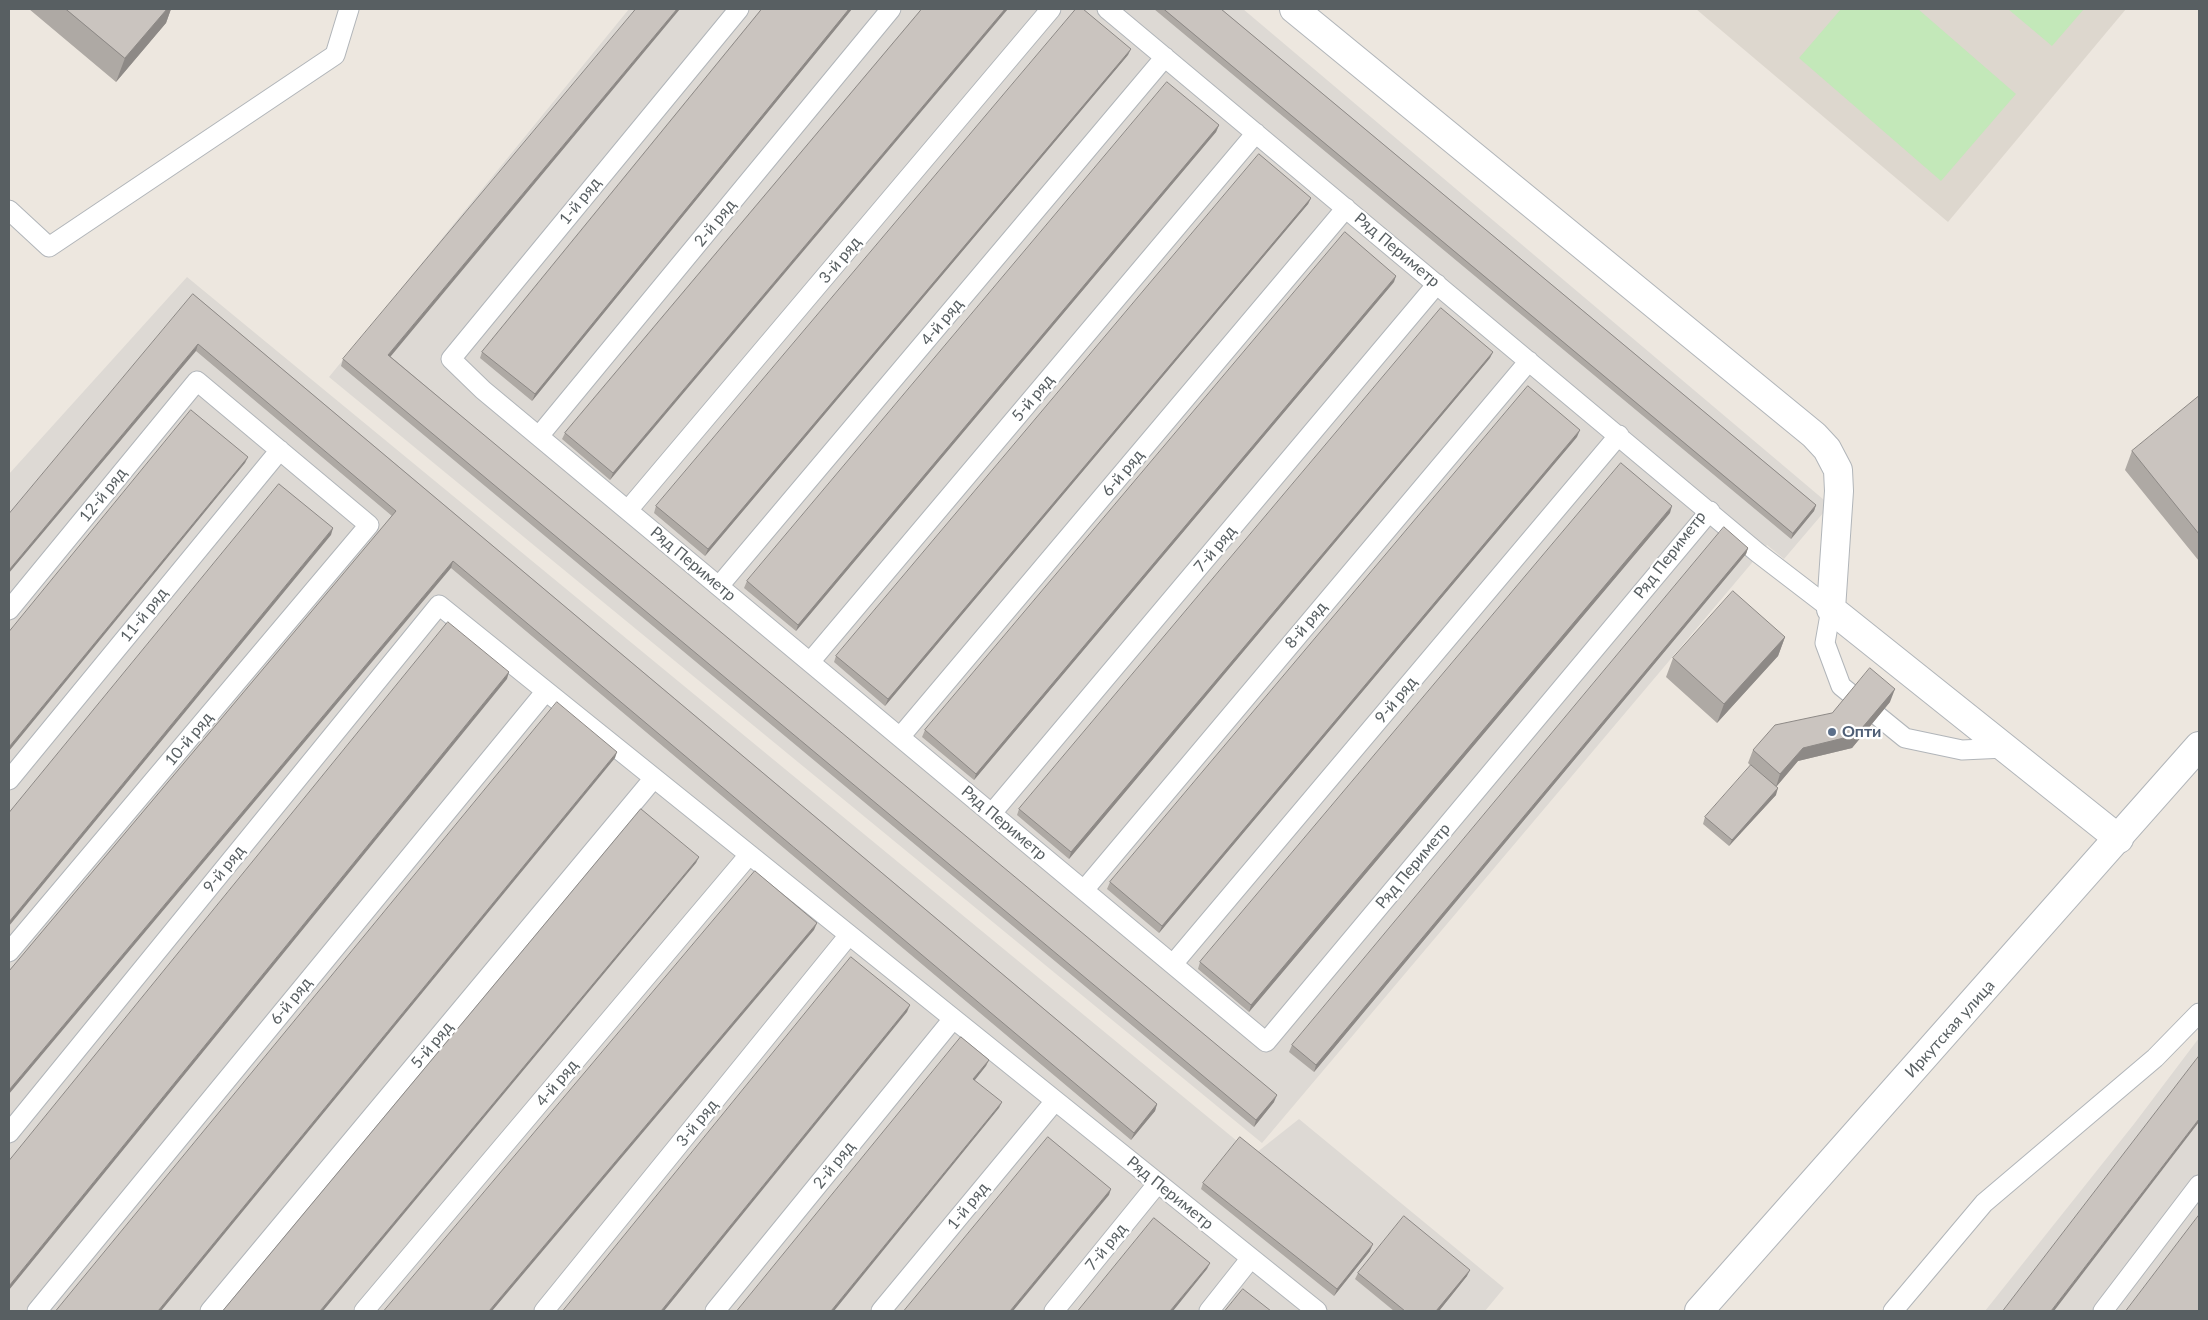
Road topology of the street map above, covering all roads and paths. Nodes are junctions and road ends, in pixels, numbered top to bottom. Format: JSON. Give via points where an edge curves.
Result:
{"nodes":[{"id":1,"x":349,"y":9,"type":"edge"},
{"id":2,"x":738,"y":9,"type":"edge"},
{"id":3,"x":891,"y":9,"type":"edge"},
{"id":4,"x":1051,"y":9,"type":"edge"},
{"id":5,"x":1107,"y":9,"type":"edge"},
{"id":6,"x":1294,"y":9,"type":"edge"},
{"id":7,"x":1165,"y":57,"type":"junction"},
{"id":8,"x":1256,"y":133,"type":"junction"},
{"id":9,"x":1346,"y":208,"type":"junction"},
{"id":10,"x":9,"y":210,"type":"edge"},
{"id":11,"x":1438,"y":284,"type":"junction"},
{"id":12,"x":1529,"y":360,"type":"junction"},
{"id":13,"x":483,"y":390,"type":"joint"},
{"id":14,"x":1618,"y":435,"type":"junction"},
{"id":15,"x":539,"y":436,"type":"junction"},
{"id":16,"x":280,"y":450,"type":"junction"},
{"id":17,"x":628,"y":510,"type":"junction"},
{"id":18,"x":1710,"y":511,"type":"junction"},
{"id":19,"x":719,"y":586,"type":"junction"},
{"id":20,"x":440,"y":605,"type":"joint"},
{"id":21,"x":9,"y":610,"type":"edge"},
{"id":22,"x":1831,"y":610,"type":"junction"},
{"id":23,"x":810,"y":662,"type":"junction"},
{"id":24,"x":546,"y":691,"type":"junction"},
{"id":25,"x":900,"y":737,"type":"junction"},
{"id":26,"x":2199,"y":746,"type":"edge"},
{"id":27,"x":2005,"y":748,"type":"junction"},
{"id":28,"x":654,"y":778,"type":"junction"},
{"id":29,"x":9,"y":780,"type":"edge"},
{"id":30,"x":992,"y":813,"type":"junction"},
{"id":31,"x":2119,"y":838,"type":"junction"},
{"id":32,"x":749,"y":855,"type":"junction"},
{"id":33,"x":1084,"y":890,"type":"junction"},
{"id":34,"x":849,"y":935,"type":"junction"},
{"id":35,"x":9,"y":952,"type":"edge"},
{"id":36,"x":1173,"y":964,"type":"junction"},
{"id":37,"x":2199,"y":1013,"type":"edge"},
{"id":38,"x":953,"y":1019,"type":"junction"},
{"id":39,"x":1055,"y":1100,"type":"junction"},
{"id":40,"x":9,"y":1133,"type":"edge"},
{"id":41,"x":1158,"y":1184,"type":"junction"},
{"id":42,"x":2199,"y":1185,"type":"edge"},
{"id":43,"x":1251,"y":1258,"type":"junction"},
{"id":44,"x":37,"y":1311,"type":"edge"},
{"id":45,"x":210,"y":1311,"type":"edge"},
{"id":46,"x":364,"y":1311,"type":"edge"},
{"id":47,"x":544,"y":1311,"type":"edge"},
{"id":48,"x":715,"y":1311,"type":"edge"},
{"id":49,"x":881,"y":1311,"type":"edge"},
{"id":50,"x":1054,"y":1311,"type":"edge"},
{"id":51,"x":1209,"y":1311,"type":"edge"},
{"id":52,"x":1317,"y":1311,"type":"edge"},
{"id":53,"x":1699,"y":1311,"type":"edge"},
{"id":54,"x":1893,"y":1311,"type":"edge"},
{"id":55,"x":2103,"y":1311,"type":"edge"}],
"edges":[{"from":1,"to":10,"type":"lane","via":[[335,55],[49,247]]},
{"from":2,"to":13,"type":"lane","name":"1-й ряд","via":[[451,359]]},
{"from":3,"to":15,"type":"lane","name":"2-й ряд"},
{"from":4,"to":17,"type":"lane","name":"3-й ряд"},
{"from":5,"to":7,"type":"lane","name":"Ряд Периметр"},
{"from":6,"to":22,"type":"street","via":[[1827,448],[1838,470],[1839,491]]},
{"from":7,"to":8,"type":"lane","name":"Ряд Периметр"},
{"from":7,"to":19,"type":"lane","name":"4-й ряд"},
{"from":8,"to":9,"type":"lane","name":"Ряд Периметр"},
{"from":8,"to":23,"type":"lane","name":"5-й ряд"},
{"from":9,"to":11,"type":"lane","name":"Ряд Периметр"},
{"from":9,"to":25,"type":"lane","name":"6-й ряд"},
{"from":11,"to":12,"type":"lane","name":"Ряд Периметр"},
{"from":11,"to":30,"type":"lane","name":"7-й ряд"},
{"from":12,"to":14,"type":"lane","name":"Ряд Периметр"},
{"from":12,"to":33,"type":"lane","name":"8-й ряд"},
{"from":13,"to":15,"type":"lane","name":"Ряд Периметр"},
{"from":14,"to":18,"type":"lane","name":"Ряд Периметр"},
{"from":14,"to":36,"type":"lane","name":"9-й ряд"},
{"from":15,"to":17,"type":"lane","name":"Ряд Периметр"},
{"from":16,"to":21,"type":"lane","name":"12-й ряд","via":[[197,381]]},
{"from":16,"to":29,"type":"lane","name":"11-й ряд"},
{"from":16,"to":35,"type":"lane","name":"10-й ряд","via":[[368,525]]},
{"from":17,"to":19,"type":"lane","name":"Ряд Периметр"},
{"from":18,"to":22,"type":"lane"},
{"from":18,"to":36,"type":"lane","name":"Ряд Периметр","via":[[1266,1042]]},
{"from":19,"to":23,"type":"lane","name":"Ряд Периметр"},
{"from":20,"to":24,"type":"lane","name":"Ряд Периметр"},
{"from":20,"to":40,"type":"lane","name":"9-й ряд"},
{"from":22,"to":27,"type":"street"},
{"from":22,"to":27,"type":"lane","via":[[1825,643],[1841,686],[1905,738],[1962,750]]},
{"from":23,"to":25,"type":"lane","name":"Ряд Периметр"},
{"from":24,"to":28,"type":"lane","name":"Ряд Периметр"},
{"from":24,"to":44,"type":"lane","name":"6-й ряд"},
{"from":25,"to":30,"type":"lane","name":"Ряд Периметр"},
{"from":26,"to":31,"type":"street","name":"Иркутская улица"},
{"from":27,"to":31,"type":"street"},
{"from":28,"to":32,"type":"lane","name":"Ряд Периметр"},
{"from":28,"to":45,"type":"lane","name":"5-й ряд"},
{"from":30,"to":33,"type":"lane","name":"Ряд Периметр"},
{"from":31,"to":53,"type":"street","name":"Иркутская улица"},
{"from":32,"to":34,"type":"lane","name":"Ряд Периметр"},
{"from":32,"to":46,"type":"lane","name":"4-й ряд"},
{"from":33,"to":36,"type":"lane","name":"Ряд Периметр"},
{"from":34,"to":38,"type":"lane","name":"Ряд Периметр"},
{"from":34,"to":47,"type":"lane","name":"3-й ряд"},
{"from":37,"to":54,"type":"lane","via":[[2156,1058],[1984,1203]]},
{"from":38,"to":39,"type":"lane","name":"Ряд Периметр"},
{"from":38,"to":48,"type":"lane","name":"2-й ряд"},
{"from":39,"to":41,"type":"lane","name":"Ряд Периметр"},
{"from":39,"to":49,"type":"lane","name":"1-й ряд"},
{"from":41,"to":43,"type":"lane","name":"Ряд Периметр"},
{"from":41,"to":50,"type":"lane","name":"7-й ряд"},
{"from":42,"to":55,"type":"lane"},
{"from":43,"to":51,"type":"lane"},
{"from":43,"to":52,"type":"lane","name":"Ряд Периметр"}]}
